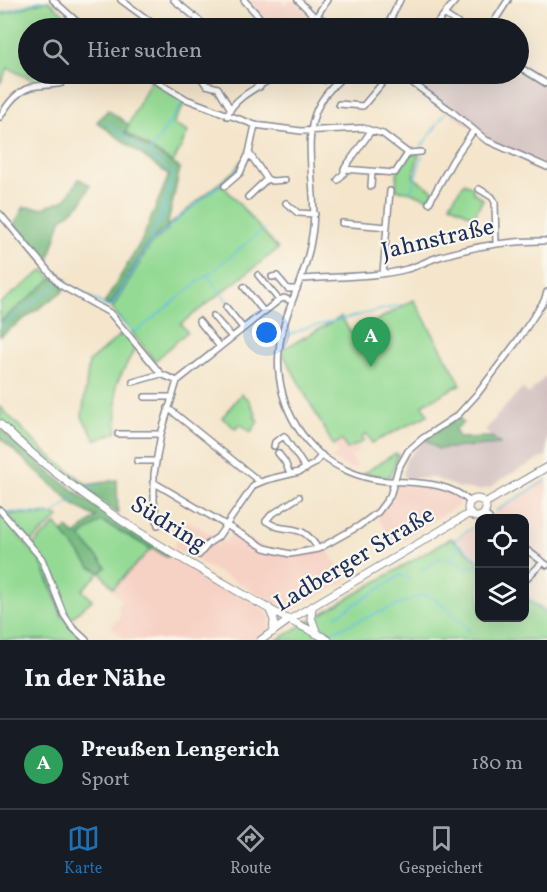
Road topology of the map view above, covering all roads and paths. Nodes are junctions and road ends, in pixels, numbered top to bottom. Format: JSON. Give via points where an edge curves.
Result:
{"nodes":[{"id":1,"x":121,"y":0,"type":"edge"},
{"id":2,"x":174,"y":0,"type":"edge"},
{"id":3,"x":244,"y":0,"type":"edge"},
{"id":4,"x":298,"y":0,"type":"edge"},
{"id":5,"x":327,"y":0,"type":"edge"},
{"id":6,"x":400,"y":0,"type":"edge"},
{"id":7,"x":456,"y":0,"type":"edge"},
{"id":8,"x":508,"y":0,"type":"edge"},
{"id":9,"x":57,"y":1,"type":"edge"},
{"id":10,"x":445,"y":15,"type":"junction"},
{"id":11,"x":316,"y":17,"type":"joint"},
{"id":12,"x":74,"y":18,"type":"edge"},
{"id":13,"x":145,"y":18,"type":"edge"},
{"id":14,"x":196,"y":18,"type":"edge"},
{"id":15,"x":260,"y":18,"type":"edge"},
{"id":16,"x":391,"y":18,"type":"edge"},
{"id":17,"x":442,"y":18,"type":"edge"},
{"id":18,"x":450,"y":18,"type":"edge"},
{"id":19,"x":496,"y":18,"type":"edge"},
{"id":20,"x":529,"y":72,"type":"edge"},
{"id":21,"x":53,"y":84,"type":"edge"},
{"id":22,"x":161,"y":84,"type":"edge"},
{"id":23,"x":206,"y":84,"type":"edge"},
{"id":24,"x":258,"y":84,"type":"edge"},
{"id":25,"x":264,"y":84,"type":"edge"},
{"id":26,"x":335,"y":84,"type":"edge"},
{"id":27,"x":382,"y":84,"type":"edge"},
{"id":28,"x":414,"y":84,"type":"edge"},
{"id":29,"x":547,"y":84,"type":"edge"},
{"id":30,"x":260,"y":87,"type":"junction"},
{"id":31,"x":339,"y":104,"type":"dead end"},
{"id":32,"x":230,"y":108,"type":"junction"},
{"id":33,"x":227,"y":116,"type":"junction"},
{"id":34,"x":0,"y":117,"type":"edge"},
{"id":35,"x":255,"y":125,"type":"junction"},
{"id":36,"x":474,"y":130,"type":"junction"},
{"id":37,"x":311,"y":131,"type":"junction"},
{"id":38,"x":371,"y":131,"type":"junction"},
{"id":39,"x":422,"y":152,"type":"dead end"},
{"id":40,"x":249,"y":153,"type":"junction"},
{"id":41,"x":408,"y":153,"type":"junction"},
{"id":42,"x":547,"y":167,"type":"edge"},
{"id":43,"x":344,"y":169,"type":"junction"},
{"id":44,"x":372,"y":172,"type":"junction"},
{"id":45,"x":267,"y":179,"type":"junction"},
{"id":46,"x":285,"y":180,"type":"dead end"},
{"id":47,"x":338,"y":180,"type":"dead end"},
{"id":48,"x":225,"y":186,"type":"dead end"},
{"id":49,"x":371,"y":186,"type":"dead end"},
{"id":50,"x":478,"y":189,"type":"dead end"},
{"id":51,"x":390,"y":191,"type":"dead end"},
{"id":52,"x":248,"y":197,"type":"dead end"},
{"id":53,"x":286,"y":203,"type":"dead end"},
{"id":54,"x":429,"y":203,"type":"dead end"},
{"id":55,"x":0,"y":214,"type":"edge"},
{"id":56,"x":315,"y":214,"type":"junction"},
{"id":57,"x":342,"y":224,"type":"dead end"},
{"id":58,"x":387,"y":227,"type":"junction"},
{"id":59,"x":547,"y":241,"type":"edge"},
{"id":60,"x":496,"y":244,"type":"junction"},
{"id":61,"x":383,"y":273,"type":"junction"},
{"id":62,"x":258,"y":275,"type":"dead end"},
{"id":63,"x":272,"y":277,"type":"dead end"},
{"id":64,"x":301,"y":279,"type":"junction"},
{"id":65,"x":244,"y":286,"type":"dead end"},
{"id":66,"x":297,"y":289,"type":"junction"},
{"id":67,"x":547,"y":292,"type":"edge"},
{"id":68,"x":279,"y":300,"type":"junction"},
{"id":69,"x":292,"y":301,"type":"junction"},
{"id":70,"x":226,"y":307,"type":"dead end"},
{"id":71,"x":264,"y":312,"type":"junction"},
{"id":72,"x":213,"y":316,"type":"dead end"},
{"id":73,"x":199,"y":321,"type":"dead end"},
{"id":74,"x":243,"y":328,"type":"junction"},
{"id":75,"x":232,"y":338,"type":"junction"},
{"id":76,"x":220,"y":347,"type":"junction"},
{"id":77,"x":161,"y":374,"type":"junction"},
{"id":78,"x":177,"y":381,"type":"junction"},
{"id":79,"x":133,"y":382,"type":"dead end"},
{"id":80,"x":145,"y":397,"type":"dead end"},
{"id":81,"x":171,"y":397,"type":"junction"},
{"id":82,"x":168,"y":408,"type":"junction"},
{"id":83,"x":0,"y":424,"type":"edge"},
{"id":84,"x":118,"y":434,"type":"dead end"},
{"id":85,"x":161,"y":434,"type":"junction"},
{"id":86,"x":274,"y":446,"type":"dead end"},
{"id":87,"x":278,"y":453,"type":"dead end"},
{"id":88,"x":322,"y":455,"type":"junction"},
{"id":89,"x":137,"y":461,"type":"dead end"},
{"id":90,"x":156,"y":461,"type":"junction"},
{"id":91,"x":547,"y":467,"type":"edge"},
{"id":92,"x":306,"y":469,"type":"junction"},
{"id":93,"x":290,"y":474,"type":"junction"},
{"id":94,"x":395,"y":481,"type":"junction"},
{"id":95,"x":153,"y":482,"type":"junction"},
{"id":96,"x":260,"y":482,"type":"junction"},
{"id":97,"x":299,"y":497,"type":"dead end"},
{"id":98,"x":470,"y":502,"type":"junction"},
{"id":99,"x":485,"y":503,"type":"junction"},
{"id":100,"x":0,"y":510,"type":"edge"},
{"id":101,"x":470,"y":513,"type":"junction"},
{"id":102,"x":487,"y":514,"type":"edge"},
{"id":103,"x":475,"y":516,"type":"edge"},
{"id":104,"x":158,"y":525,"type":"dead end"},
{"id":105,"x":226,"y":525,"type":"junction"},
{"id":106,"x":318,"y":549,"type":"junction"},
{"id":107,"x":529,"y":551,"type":"edge"},
{"id":108,"x":199,"y":555,"type":"dead end"},
{"id":109,"x":545,"y":564,"type":"edge"},
{"id":110,"x":529,"y":578,"type":"edge"},
{"id":111,"x":312,"y":607,"type":"junction"},
{"id":112,"x":269,"y":608,"type":"junction"},
{"id":113,"x":290,"y":620,"type":"junction"},
{"id":114,"x":273,"y":632,"type":"junction"},
{"id":115,"x":317,"y":634,"type":"junction"},
{"id":116,"x":86,"y":640,"type":"edge"},
{"id":117,"x":261,"y":640,"type":"edge"},
{"id":118,"x":328,"y":640,"type":"edge"}],
"edges":[{"from":1,"to":13,"type":"street"},
{"from":2,"to":14,"type":"street"},
{"from":3,"to":15,"type":"street"},
{"from":4,"to":11,"type":"street"},
{"from":5,"to":11,"type":"street"},
{"from":6,"to":16,"type":"street"},
{"from":7,"to":10,"type":"street"},
{"from":8,"to":19,"type":"street"},
{"from":9,"to":12,"type":"street"},
{"from":10,"to":17,"type":"street"},
{"from":10,"to":18,"type":"street"},
{"from":20,"to":29,"type":"street"},
{"from":21,"to":34,"type":"street","via":[[18,94]]},
{"from":22,"to":33,"type":"street"},
{"from":23,"to":32,"type":"street","via":[[218,88]]},
{"from":24,"to":30,"type":"street"},
{"from":25,"to":30,"type":"street"},
{"from":26,"to":37,"type":"street","via":[[321,102]]},
{"from":27,"to":31,"type":"street","via":[[363,106]]},
{"from":28,"to":36,"type":"street"},
{"from":30,"to":32,"type":"street"},
{"from":32,"to":33,"type":"street"},
{"from":33,"to":35,"type":"street"},
{"from":35,"to":37,"type":"street"},
{"from":35,"to":40,"type":"street"},
{"from":36,"to":42,"type":"street","via":[[500,148]]},
{"from":36,"to":54,"type":"street"},
{"from":37,"to":38,"type":"street"},
{"from":37,"to":56,"type":"street"},
{"from":38,"to":41,"type":"street"},
{"from":38,"to":43,"type":"street"},
{"from":39,"to":41,"type":"street"},
{"from":40,"to":45,"type":"street"},
{"from":40,"to":48,"type":"street","via":[[240,173]]},
{"from":41,"to":44,"type":"street","via":[[395,174]]},
{"from":43,"to":44,"type":"street"},
{"from":43,"to":47,"type":"street"},
{"from":44,"to":49,"type":"street"},
{"from":45,"to":46,"type":"street"},
{"from":45,"to":52,"type":"street"},
{"from":50,"to":60,"type":"street","via":[[495,202]]},
{"from":51,"to":58,"type":"street"},
{"from":53,"to":56,"type":"street","via":[[298,213]]},
{"from":55,"to":77,"type":"street","via":[[59,283],[110,313]]},
{"from":56,"to":64,"type":"street"},
{"from":57,"to":58,"type":"street"},
{"from":58,"to":61,"type":"street"},
{"from":59,"to":60,"type":"street","name":"Jahnstraße"},
{"from":60,"to":61,"type":"street","name":"Jahnstraße"},
{"from":61,"to":64,"type":"street","name":"Jahnstraße"},
{"from":62,"to":68,"type":"street"},
{"from":63,"to":66,"type":"street","via":[[277,276],[288,289]]},
{"from":64,"to":66,"type":"street"},
{"from":65,"to":71,"type":"street"},
{"from":66,"to":69,"type":"street"},
{"from":67,"to":94,"type":"street","via":[[518,340],[478,393],[458,416],[408,451]]},
{"from":68,"to":69,"type":"street"},
{"from":68,"to":71,"type":"street"},
{"from":69,"to":88,"type":"street","via":[[279,349],[280,388],[293,420]]},
{"from":70,"to":74,"type":"street"},
{"from":71,"to":74,"type":"street"},
{"from":72,"to":75,"type":"street"},
{"from":73,"to":76,"type":"street"},
{"from":74,"to":75,"type":"street"},
{"from":75,"to":76,"type":"street"},
{"from":76,"to":78,"type":"street"},
{"from":77,"to":78,"type":"street"},
{"from":77,"to":79,"type":"street"},
{"from":78,"to":81,"type":"street"},
{"from":80,"to":81,"type":"street"},
{"from":81,"to":82,"type":"street"},
{"from":82,"to":85,"type":"street"},
{"from":82,"to":96,"type":"street"},
{"from":83,"to":112,"type":"main road","name":"Südring","via":[[92,500]]},
{"from":84,"to":85,"type":"street"},
{"from":85,"to":90,"type":"street"},
{"from":86,"to":92,"type":"street","via":[[284,436]]},
{"from":87,"to":93,"type":"street"},
{"from":88,"to":92,"type":"street"},
{"from":88,"to":94,"type":"street","via":[[352,473]]},
{"from":89,"to":90,"type":"street"},
{"from":90,"to":95,"type":"street"},
{"from":91,"to":99,"type":"main road"},
{"from":92,"to":93,"type":"street"},
{"from":93,"to":96,"type":"street"},
{"from":94,"to":98,"type":"street","via":[[446,487]]},
{"from":94,"to":106,"type":"street","via":[[378,512]]},
{"from":95,"to":104,"type":"street"},
{"from":95,"to":105,"type":"street"},
{"from":96,"to":105,"type":"street"},
{"from":97,"to":106,"type":"street","via":[[266,521],[306,532]]},
{"from":98,"to":99,"type":"main road","via":[[478,498]]},
{"from":98,"to":101,"type":"main road"},
{"from":99,"to":102,"type":"main road"},
{"from":100,"to":116,"type":"street","via":[[42,559],[64,615]]},
{"from":101,"to":103,"type":"main road"},
{"from":101,"to":111,"type":"main road","name":"Ladberger Straße"},
{"from":105,"to":106,"type":"street","via":[[277,552]]},
{"from":105,"to":108,"type":"street"},
{"from":107,"to":109,"type":"street"},
{"from":109,"to":110,"type":"street"},
{"from":111,"to":113,"type":"main road","name":"Ladberger Straße"},
{"from":111,"to":115,"type":"main road"},
{"from":112,"to":113,"type":"main road","name":"Südring"},
{"from":112,"to":114,"type":"main road"},
{"from":113,"to":114,"type":"main road","name":"Ladberger Straße"},
{"from":113,"to":115,"type":"main road","name":"Südring"},
{"from":114,"to":117,"type":"main road","name":"Ladberger Straße"},
{"from":115,"to":118,"type":"main road","name":"Südring"}]}
